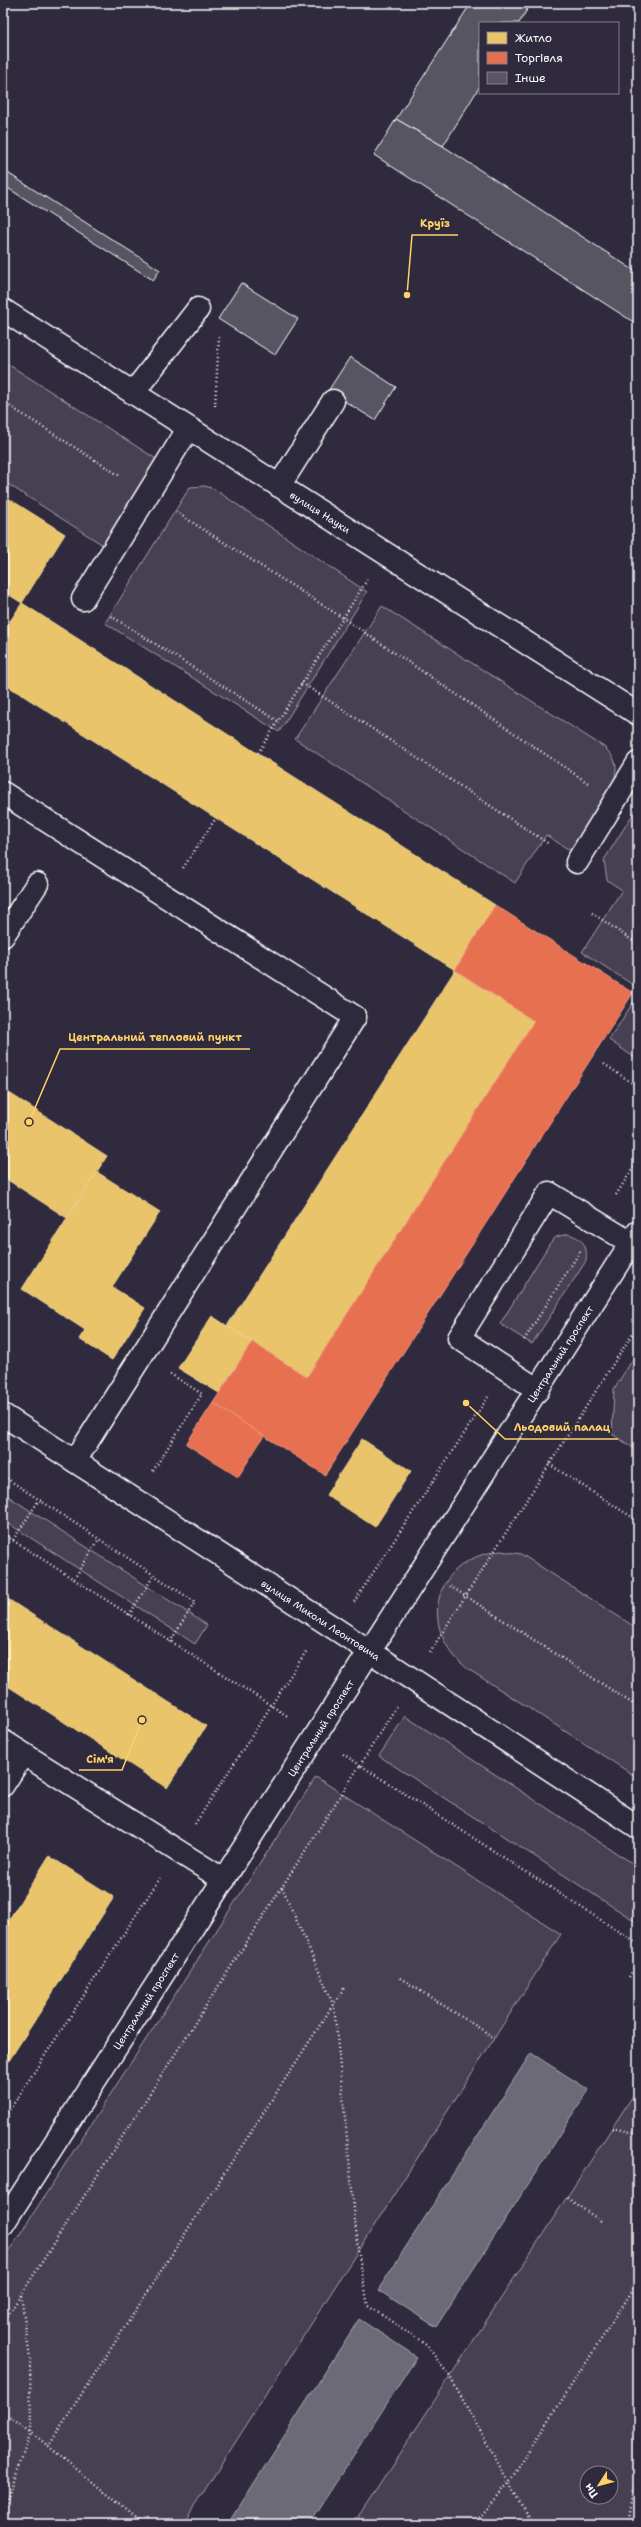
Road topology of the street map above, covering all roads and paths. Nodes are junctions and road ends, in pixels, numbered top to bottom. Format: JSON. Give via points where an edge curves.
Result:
{"nodes":[{"id":1,"x":3,"y":310,"type":"edge"},
{"id":2,"x":196,"y":311,"type":"joint"},
{"id":3,"x":134,"y":393,"type":"junction"},
{"id":4,"x":3,"y":402,"type":"edge"},
{"id":5,"x":333,"y":402,"type":"dead end"},
{"id":6,"x":188,"y":429,"type":"junction"},
{"id":7,"x":213,"y":444,"type":"junction"},
{"id":8,"x":279,"y":486,"type":"junction"},
{"id":9,"x":148,"y":494,"type":"junction"},
{"id":10,"x":384,"y":552,"type":"junction"},
{"id":11,"x":83,"y":599,"type":"joint"},
{"id":12,"x":343,"y":618,"type":"junction"},
{"id":13,"x":302,"y":683,"type":"junction"},
{"id":14,"x":638,"y":714,"type":"edge"},
{"id":15,"x":278,"y":721,"type":"junction"},
{"id":16,"x":258,"y":753,"type":"dead end"},
{"id":17,"x":638,"y":763,"type":"edge"},
{"id":18,"x":3,"y":793,"type":"edge"},
{"id":19,"x":615,"y":801,"type":"junction"},
{"id":20,"x":216,"y":818,"type":"dead end"},
{"id":21,"x":577,"y":862,"type":"joint"},
{"id":22,"x":37,"y":884,"type":"dead end"},
{"id":23,"x":164,"y":897,"type":"junction"},
{"id":24,"x":592,"y":913,"type":"dead end"},
{"id":25,"x":3,"y":936,"type":"edge"},
{"id":26,"x":638,"y":949,"type":"edge"},
{"id":27,"x":604,"y":1064,"type":"dead end"},
{"id":28,"x":638,"y":1087,"type":"edge"},
{"id":29,"x":634,"y":1238,"type":"edge"},
{"id":30,"x":580,"y":1252,"type":"dead end"},
{"id":31,"x":638,"y":1325,"type":"edge"},
{"id":32,"x":142,"y":1355,"type":"junction"},
{"id":33,"x":506,"y":1369,"type":"junction"},
{"id":34,"x":538,"y":1390,"type":"junction"},
{"id":35,"x":3,"y":1415,"type":"edge"},
{"id":36,"x":75,"y":1461,"type":"junction"},
{"id":37,"x":549,"y":1464,"type":"junction"},
{"id":38,"x":3,"y":1476,"type":"edge"},
{"id":39,"x":39,"y":1500,"type":"junction"},
{"id":40,"x":135,"y":1500,"type":"junction"},
{"id":41,"x":638,"y":1521,"type":"edge"},
{"id":42,"x":3,"y":1534,"type":"edge"},
{"id":43,"x":99,"y":1538,"type":"junction"},
{"id":44,"x":13,"y":1540,"type":"junction"},
{"id":45,"x":389,"y":1546,"type":"junction"},
{"id":46,"x":423,"y":1569,"type":"junction"},
{"id":47,"x":154,"y":1575,"type":"junction"},
{"id":48,"x":74,"y":1579,"type":"junction"},
{"id":49,"x":465,"y":1596,"type":"junction"},
{"id":50,"x":129,"y":1615,"type":"junction"},
{"id":51,"x":332,"y":1626,"type":"junction"},
{"id":52,"x":170,"y":1642,"type":"junction"},
{"id":53,"x":370,"y":1651,"type":"junction"},
{"id":54,"x":413,"y":1680,"type":"junction"},
{"id":55,"x":271,"y":1706,"type":"junction"},
{"id":56,"x":638,"y":1707,"type":"edge"},
{"id":57,"x":316,"y":1736,"type":"junction"},
{"id":58,"x":3,"y":1741,"type":"edge"},
{"id":59,"x":23,"y":1754,"type":"junction"},
{"id":60,"x":360,"y":1765,"type":"junction"},
{"id":61,"x":3,"y":1785,"type":"edge"},
{"id":62,"x":638,"y":1827,"type":"edge"},
{"id":63,"x":177,"y":1851,"type":"junction"},
{"id":64,"x":224,"y":1880,"type":"junction"},
{"id":65,"x":282,"y":1887,"type":"junction"},
{"id":66,"x":638,"y":1944,"type":"edge"},
{"id":67,"x":638,"y":1962,"type":"edge"},
{"id":68,"x":629,"y":1977,"type":"dead end"},
{"id":69,"x":400,"y":1978,"type":"dead end"},
{"id":70,"x":344,"y":1988,"type":"dead end"},
{"id":71,"x":334,"y":2006,"type":"junction"},
{"id":72,"x":495,"y":2038,"type":"dead end"},
{"id":73,"x":3,"y":2120,"type":"edge"},
{"id":74,"x":612,"y":2128,"type":"dead end"},
{"id":75,"x":638,"y":2134,"type":"edge"},
{"id":76,"x":567,"y":2198,"type":"dead end"},
{"id":77,"x":602,"y":2220,"type":"dead end"},
{"id":78,"x":3,"y":2224,"type":"edge"},
{"id":79,"x":638,"y":2282,"type":"edge"},
{"id":80,"x":21,"y":2294,"type":"junction"},
{"id":81,"x":3,"y":2323,"type":"edge"},
{"id":82,"x":3,"y":2412,"type":"edge"},
{"id":83,"x":31,"y":2432,"type":"junction"},
{"id":84,"x":48,"y":2446,"type":"junction"},
{"id":85,"x":638,"y":2463,"type":"edge"},
{"id":86,"x":508,"y":2484,"type":"junction"},
{"id":87,"x":3,"y":2511,"type":"edge"},
{"id":88,"x":144,"y":2524,"type":"edge"},
{"id":89,"x":474,"y":2524,"type":"edge"},
{"id":90,"x":532,"y":2524,"type":"edge"},
{"id":91,"x":627,"y":2524,"type":"edge"}],
"edges":[{"from":1,"to":3,"type":"street","name":"вулиця Науки"},
{"from":2,"to":3,"type":"street"},
{"from":2,"to":7,"type":"path","via":[[220,329]]},
{"from":3,"to":6,"type":"street","name":"вулиця Науки"},
{"from":4,"to":9,"type":"path"},
{"from":5,"to":8,"type":"street"},
{"from":6,"to":7,"type":"street","name":"вулиця Науки"},
{"from":6,"to":9,"type":"street"},
{"from":7,"to":8,"type":"street","name":"вулиця Науки"},
{"from":8,"to":10,"type":"street","name":"вулиця Науки"},
{"from":9,"to":11,"type":"street"},
{"from":9,"to":12,"type":"path"},
{"from":10,"to":12,"type":"path"},
{"from":10,"to":14,"type":"street","name":"вулиця Науки"},
{"from":11,"to":15,"type":"path"},
{"from":12,"to":13,"type":"path"},
{"from":12,"to":19,"type":"path"},
{"from":13,"to":15,"type":"path"},
{"from":13,"to":21,"type":"path"},
{"from":15,"to":16,"type":"path"},
{"from":17,"to":19,"type":"street"},
{"from":18,"to":23,"type":"street"},
{"from":19,"to":21,"type":"street"},
{"from":20,"to":23,"type":"path"},
{"from":22,"to":25,"type":"street"},
{"from":23,"to":32,"type":"street","via":[[355,1016]]},
{"from":24,"to":26,"type":"path","via":[[636,943]]},
{"from":27,"to":28,"type":"path"},
{"from":29,"to":33,"type":"street","via":[[549,1193],[459,1338]]},
{"from":29,"to":34,"type":"street","name":"Центральний проспект"},
{"from":30,"to":33,"type":"path"},
{"from":31,"to":37,"type":"path"},
{"from":32,"to":36,"type":"street"},
{"from":32,"to":40,"type":"path","via":[[202,1394]]},
{"from":33,"to":34,"type":"street"},
{"from":33,"to":45,"type":"path"},
{"from":34,"to":46,"type":"street","name":"Центральний проспект"},
{"from":35,"to":36,"type":"street","name":"вулиця Миколи Леонтовича"},
{"from":36,"to":40,"type":"street","name":"вулиця Миколи Леонтовича"},
{"from":37,"to":41,"type":"path"},
{"from":37,"to":49,"type":"path"},
{"from":38,"to":39,"type":"path"},
{"from":39,"to":43,"type":"path"},
{"from":39,"to":44,"type":"path"},
{"from":40,"to":51,"type":"street","name":"вулиця Миколи Леонтовича"},
{"from":42,"to":44,"type":"path"},
{"from":43,"to":47,"type":"path"},
{"from":43,"to":48,"type":"path"},
{"from":44,"to":48,"type":"path"},
{"from":45,"to":46,"type":"path"},
{"from":45,"to":51,"type":"path","via":[[348,1610]]},
{"from":46,"to":49,"type":"path"},
{"from":46,"to":53,"type":"street","name":"Центральний проспект"},
{"from":47,"to":50,"type":"path"},
{"from":47,"to":52,"type":"path","via":[[195,1602]]},
{"from":48,"to":50,"type":"path"},
{"from":49,"to":54,"type":"path"},
{"from":49,"to":56,"type":"path"},
{"from":50,"to":52,"type":"path"},
{"from":51,"to":53,"type":"street","name":"вулиця Миколи Леонтовича"},
{"from":51,"to":55,"type":"path","via":[[310,1646]]},
{"from":52,"to":55,"type":"path"},
{"from":53,"to":54,"type":"street","name":"вулиця Миколи Леонтовича"},
{"from":53,"to":57,"type":"street","name":"Центральний проспект"},
{"from":54,"to":60,"type":"path"},
{"from":54,"to":62,"type":"street","name":"вулиця Миколи Леонтовича"},
{"from":55,"to":57,"type":"path"},
{"from":55,"to":63,"type":"path"},
{"from":57,"to":60,"type":"path"},
{"from":57,"to":64,"type":"street","name":"Центральний проспект"},
{"from":58,"to":59,"type":"street"},
{"from":59,"to":61,"type":"street"},
{"from":59,"to":63,"type":"street"},
{"from":60,"to":65,"type":"path"},
{"from":60,"to":66,"type":"path"},
{"from":63,"to":64,"type":"street"},
{"from":63,"to":73,"type":"path"},
{"from":64,"to":78,"type":"street","name":"Центральний проспект"},
{"from":65,"to":71,"type":"path"},
{"from":65,"to":80,"type":"path"},
{"from":67,"to":68,"type":"path"},
{"from":69,"to":72,"type":"path"},
{"from":70,"to":71,"type":"path"},
{"from":71,"to":84,"type":"path"},
{"from":71,"to":86,"type":"path","via":[[358,2250],[368,2306],[426,2344],[450,2377]]},
{"from":74,"to":75,"type":"path"},
{"from":76,"to":77,"type":"path"},
{"from":79,"to":86,"type":"path"},
{"from":80,"to":81,"type":"path"},
{"from":80,"to":83,"type":"path","via":[[30,2359]]},
{"from":82,"to":83,"type":"path"},
{"from":83,"to":84,"type":"path"},
{"from":83,"to":87,"type":"path"},
{"from":84,"to":88,"type":"path"},
{"from":85,"to":91,"type":"path"},
{"from":86,"to":89,"type":"path"},
{"from":86,"to":90,"type":"path"}]}
